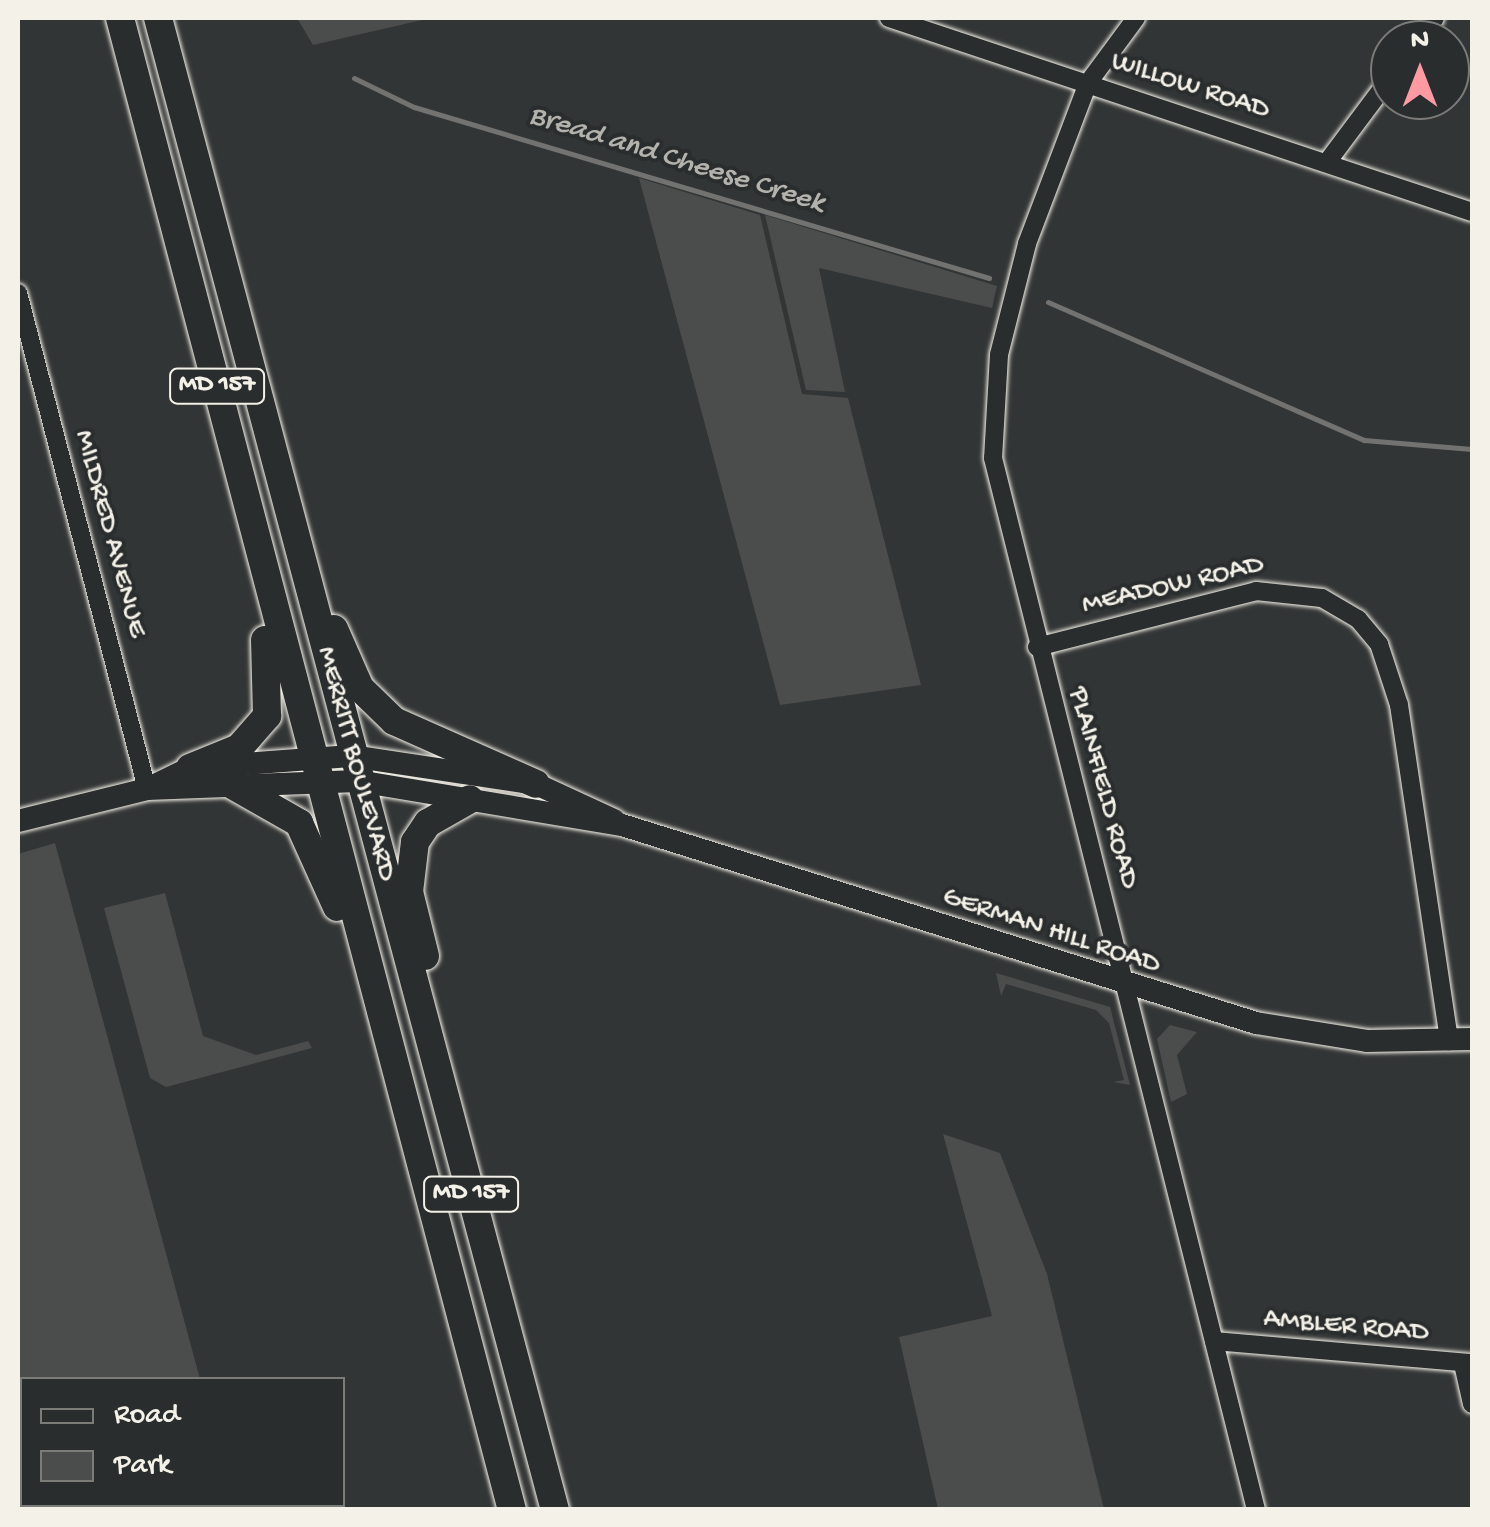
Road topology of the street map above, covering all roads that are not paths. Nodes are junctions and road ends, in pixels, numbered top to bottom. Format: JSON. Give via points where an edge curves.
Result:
{"nodes":[{"id":1,"x":120,"y":18,"type":"edge"},
{"id":2,"x":158,"y":18,"type":"edge"},
{"id":3,"x":889,"y":18,"type":"edge"},
{"id":4,"x":1136,"y":18,"type":"edge"},
{"id":5,"x":1088,"y":83,"type":"junction"},
{"id":6,"x":1370,"y":105,"type":"edge"},
{"id":7,"x":1328,"y":161,"type":"junction"},
{"id":8,"x":1472,"y":212,"type":"edge"},
{"id":9,"x":18,"y":293,"type":"edge"},
{"id":10,"x":252,"y":518,"type":"junction"},
{"id":11,"x":314,"y":605,"type":"junction"},
{"id":12,"x":1037,"y":646,"type":"junction"},
{"id":13,"x":190,"y":768,"type":"junction"},
{"id":14,"x":316,"y":768,"type":"junction"},
{"id":15,"x":354,"y":769,"type":"junction"},
{"id":16,"x":229,"y":783,"type":"junction"},
{"id":17,"x":536,"y":784,"type":"junction"},
{"id":18,"x":147,"y":789,"type":"junction"},
{"id":19,"x":470,"y":799,"type":"junction"},
{"id":20,"x":18,"y":821,"type":"edge"},
{"id":21,"x":622,"y":825,"type":"junction"},
{"id":22,"x":1125,"y":989,"type":"junction"},
{"id":23,"x":377,"y":998,"type":"junction"},
{"id":24,"x":1461,"y":1040,"type":"edge"},
{"id":25,"x":440,"y":1080,"type":"junction"},
{"id":26,"x":1214,"y":1341,"type":"junction"},
{"id":27,"x":1468,"y":1364,"type":"edge"},
{"id":28,"x":1472,"y":1404,"type":"edge"},
{"id":29,"x":512,"y":1510,"type":"edge"},
{"id":30,"x":555,"y":1510,"type":"edge"},
{"id":31,"x":1256,"y":1510,"type":"edge"}],
"edges":[{"from":1,"to":10,"type":"main road","name":"MERRITT BOULEVARD","number":"MD 157"},
{"from":2,"to":11,"type":"main road","name":"MERRITT BOULEVARD","number":"MD 157"},
{"from":3,"to":5,"type":"street","name":"WILLOW ROAD"},
{"from":4,"to":5,"type":"street","name":"PLAINFIELD ROAD"},
{"from":5,"to":7,"type":"street","name":"WILLOW ROAD"},
{"from":5,"to":12,"type":"street","name":"PLAINFIELD ROAD","via":[[1017,278],[996,381],[993,458]]},
{"from":6,"to":7,"type":"street"},
{"from":7,"to":8,"type":"street","name":"WILLOW ROAD"},
{"from":9,"to":18,"type":"street","name":"MILDRED AVENUE"},
{"from":10,"to":13,"type":"main road","via":[[238,531],[272,696],[239,748]]},
{"from":10,"to":14,"type":"main road","name":"MERRITT BOULEVARD","number":"MD 157"},
{"from":11,"to":15,"type":"main road","name":"MERRITT BOULEVARD","number":"MD 157"},
{"from":11,"to":17,"type":"main road","via":[[331,620],[360,688],[394,721]]},
{"from":12,"to":22,"type":"street","name":"PLAINFIELD ROAD"},
{"from":12,"to":24,"type":"street","name":"MEADOW ROAD","via":[[1256,591],[1322,598],[1358,619],[1386,660],[1399,705]]},
{"from":13,"to":14,"type":"street","name":"GERMAN HILL ROAD"},
{"from":13,"to":18,"type":"street","name":"GERMAN HILL ROAD"},
{"from":14,"to":15,"type":"street","name":"GERMAN HILL ROAD"},
{"from":14,"to":16,"type":"street","name":"GERMAN HILL ROAD"},
{"from":14,"to":23,"type":"main road","name":"MERRITT BOULEVARD","number":"MD 157"},
{"from":15,"to":17,"type":"street","name":"GERMAN HILL ROAD"},
{"from":15,"to":19,"type":"street","name":"GERMAN HILL ROAD"},
{"from":15,"to":25,"type":"main road","name":"MERRITT BOULEVARD","number":"MD 157"},
{"from":16,"to":18,"type":"street","name":"GERMAN HILL ROAD"},
{"from":16,"to":23,"type":"main road","via":[[300,823]]},
{"from":17,"to":21,"type":"street","name":"GERMAN HILL ROAD"},
{"from":18,"to":20,"type":"street","name":"GERMAN HILL ROAD"},
{"from":19,"to":21,"type":"street","name":"GERMAN HILL ROAD"},
{"from":19,"to":25,"type":"main road","via":[[420,832],[409,872],[452,1076]]},
{"from":21,"to":22,"type":"street","name":"GERMAN HILL ROAD"},
{"from":22,"to":24,"type":"street","name":"GERMAN HILL ROAD","via":[[1311,1034]]},
{"from":22,"to":26,"type":"street","name":"PLAINFIELD ROAD"},
{"from":23,"to":29,"type":"main road","name":"MERRITT BOULEVARD","number":"MD 157"},
{"from":25,"to":30,"type":"main road","name":"MERRITT BOULEVARD","number":"MD 157"},
{"from":26,"to":27,"type":"street","name":"AMBLER ROAD"},
{"from":26,"to":31,"type":"street","name":"PLAINFIELD ROAD"},
{"from":27,"to":28,"type":"street"}]}
